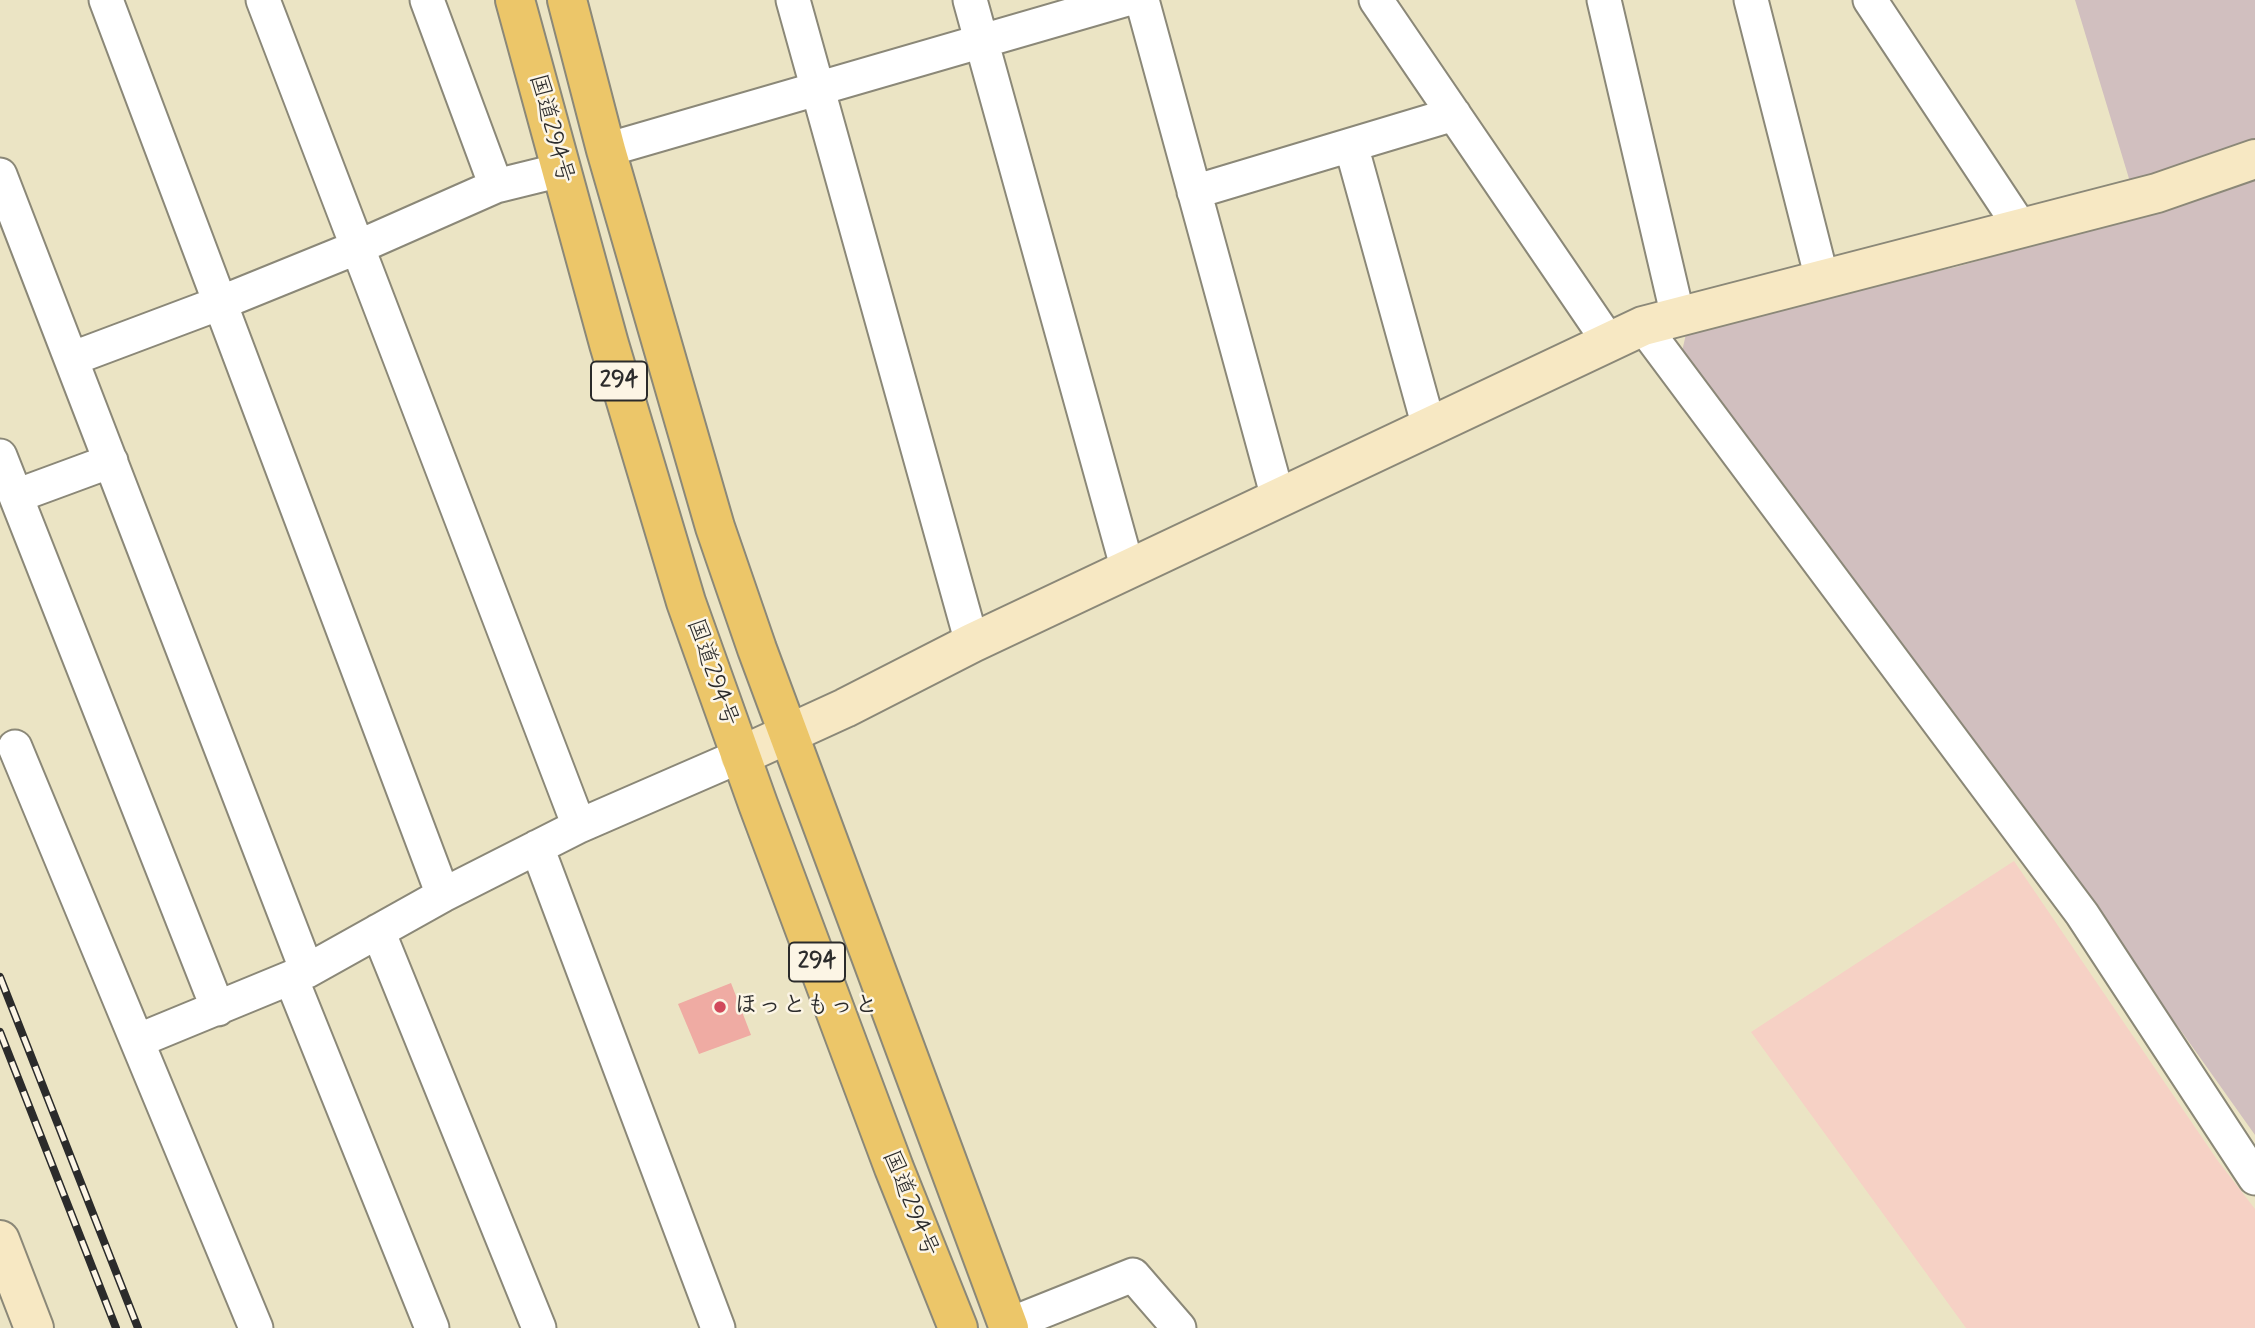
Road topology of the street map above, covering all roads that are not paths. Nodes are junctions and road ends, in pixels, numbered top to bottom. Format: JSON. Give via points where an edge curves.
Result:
{"nodes":[{"id":1,"x":106,"y":0,"type":"edge"},
{"id":2,"x":263,"y":0,"type":"edge"},
{"id":3,"x":426,"y":0,"type":"edge"},
{"id":4,"x":515,"y":0,"type":"edge"},
{"id":5,"x":567,"y":0,"type":"edge"},
{"id":6,"x":793,"y":0,"type":"edge"},
{"id":7,"x":970,"y":0,"type":"edge"},
{"id":8,"x":1124,"y":0,"type":"edge"},
{"id":9,"x":1142,"y":0,"type":"edge"},
{"id":10,"x":1376,"y":0,"type":"edge"},
{"id":11,"x":1604,"y":0,"type":"edge"},
{"id":12,"x":1751,"y":0,"type":"edge"},
{"id":13,"x":1870,"y":0,"type":"edge"},
{"id":14,"x":981,"y":41,"type":"junction"},
{"id":15,"x":818,"y":89,"type":"junction"},
{"id":16,"x":1454,"y":114,"type":"junction"},
{"id":17,"x":1351,"y":145,"type":"junction"},
{"id":18,"x":606,"y":150,"type":"junction"},
{"id":19,"x":2255,"y":159,"type":"edge"},
{"id":20,"x":561,"y":170,"type":"junction"},
{"id":21,"x":0,"y":175,"type":"edge"},
{"id":22,"x":496,"y":186,"type":"junction"},
{"id":23,"x":1194,"y":192,"type":"junction"},
{"id":24,"x":2021,"y":228,"type":"junction"},
{"id":25,"x":358,"y":247,"type":"junction"},
{"id":26,"x":1822,"y":279,"type":"junction"},
{"id":27,"x":220,"y":303,"type":"junction"},
{"id":28,"x":1643,"y":328,"type":"junction"},
{"id":29,"x":71,"y":359,"type":"junction"},
{"id":30,"x":1429,"y":427,"type":"junction"},
{"id":31,"x":0,"y":456,"type":"edge"},
{"id":32,"x":110,"y":461,"type":"junction"},
{"id":33,"x":16,"y":496,"type":"junction"},
{"id":34,"x":1278,"y":498,"type":"junction"},
{"id":35,"x":1128,"y":570,"type":"junction"},
{"id":36,"x":972,"y":643,"type":"junction"},
{"id":37,"x":789,"y":733,"type":"junction"},
{"id":38,"x":15,"y":747,"type":"dead end"},
{"id":39,"x":740,"y":756,"type":"junction"},
{"id":40,"x":579,"y":826,"type":"junction"},
{"id":41,"x":537,"y":847,"type":"junction"},
{"id":42,"x":443,"y":895,"type":"junction"},
{"id":43,"x":378,"y":931,"type":"junction"},
{"id":44,"x":299,"y":975,"type":"junction"},
{"id":45,"x":218,"y":1009,"type":"junction"},
{"id":46,"x":137,"y":1041,"type":"junction"},
{"id":47,"x":2255,"y":1178,"type":"edge"},
{"id":48,"x":0,"y":1240,"type":"edge"},
{"id":49,"x":1009,"y":1327,"type":"edge"},
{"id":50,"x":34,"y":1328,"type":"edge"},
{"id":51,"x":256,"y":1328,"type":"edge"},
{"id":52,"x":432,"y":1328,"type":"edge"},
{"id":53,"x":539,"y":1328,"type":"edge"},
{"id":54,"x":718,"y":1328,"type":"edge"},
{"id":55,"x":958,"y":1328,"type":"edge"},
{"id":56,"x":1179,"y":1328,"type":"edge"}],
"edges":[{"from":1,"to":27,"type":"street"},
{"from":2,"to":25,"type":"street"},
{"from":3,"to":22,"type":"street"},
{"from":4,"to":20,"type":"highway","name":"国道294号","number":"294"},
{"from":5,"to":18,"type":"highway","name":"国道294号","number":"294"},
{"from":6,"to":15,"type":"street"},
{"from":7,"to":14,"type":"street"},
{"from":8,"to":14,"type":"street"},
{"from":9,"to":23,"type":"street"},
{"from":10,"to":16,"type":"street"},
{"from":11,"to":28,"type":"street"},
{"from":12,"to":26,"type":"street"},
{"from":13,"to":24,"type":"street"},
{"from":14,"to":15,"type":"street"},
{"from":14,"to":35,"type":"street"},
{"from":15,"to":18,"type":"street"},
{"from":15,"to":36,"type":"street"},
{"from":16,"to":17,"type":"street"},
{"from":16,"to":28,"type":"street"},
{"from":17,"to":23,"type":"street"},
{"from":17,"to":30,"type":"street"},
{"from":18,"to":37,"type":"highway","name":"国道294号","number":"294","via":[[715,527]]},
{"from":19,"to":24,"type":"street","via":[[2157,193]]},
{"from":20,"to":22,"type":"street"},
{"from":20,"to":39,"type":"highway","name":"国道294号","number":"294","via":[[686,602]]},
{"from":21,"to":29,"type":"street"},
{"from":22,"to":25,"type":"street"},
{"from":23,"to":34,"type":"street"},
{"from":24,"to":26,"type":"street"},
{"from":25,"to":27,"type":"street"},
{"from":25,"to":40,"type":"street"},
{"from":26,"to":28,"type":"street"},
{"from":27,"to":29,"type":"street"},
{"from":27,"to":42,"type":"street"},
{"from":28,"to":30,"type":"street"},
{"from":28,"to":47,"type":"street","via":[[2082,914]]},
{"from":29,"to":32,"type":"street"},
{"from":30,"to":34,"type":"street"},
{"from":31,"to":33,"type":"street"},
{"from":32,"to":33,"type":"street"},
{"from":32,"to":44,"type":"street"},
{"from":33,"to":45,"type":"street"},
{"from":34,"to":35,"type":"street"},
{"from":35,"to":36,"type":"street"},
{"from":36,"to":37,"type":"street"},
{"from":37,"to":39,"type":"street"},
{"from":37,"to":49,"type":"highway","name":"国道294号","number":"294"},
{"from":38,"to":46,"type":"street"},
{"from":39,"to":40,"type":"street"},
{"from":39,"to":55,"type":"highway","name":"国道294号","number":"294"},
{"from":40,"to":41,"type":"street"},
{"from":41,"to":42,"type":"street"},
{"from":41,"to":54,"type":"street"},
{"from":42,"to":43,"type":"street"},
{"from":43,"to":44,"type":"street"},
{"from":43,"to":53,"type":"street"},
{"from":44,"to":45,"type":"street"},
{"from":44,"to":52,"type":"street"},
{"from":45,"to":46,"type":"street"},
{"from":46,"to":51,"type":"street"},
{"from":48,"to":50,"type":"street"},
{"from":49,"to":56,"type":"street","via":[[1133,1275]]}]}
